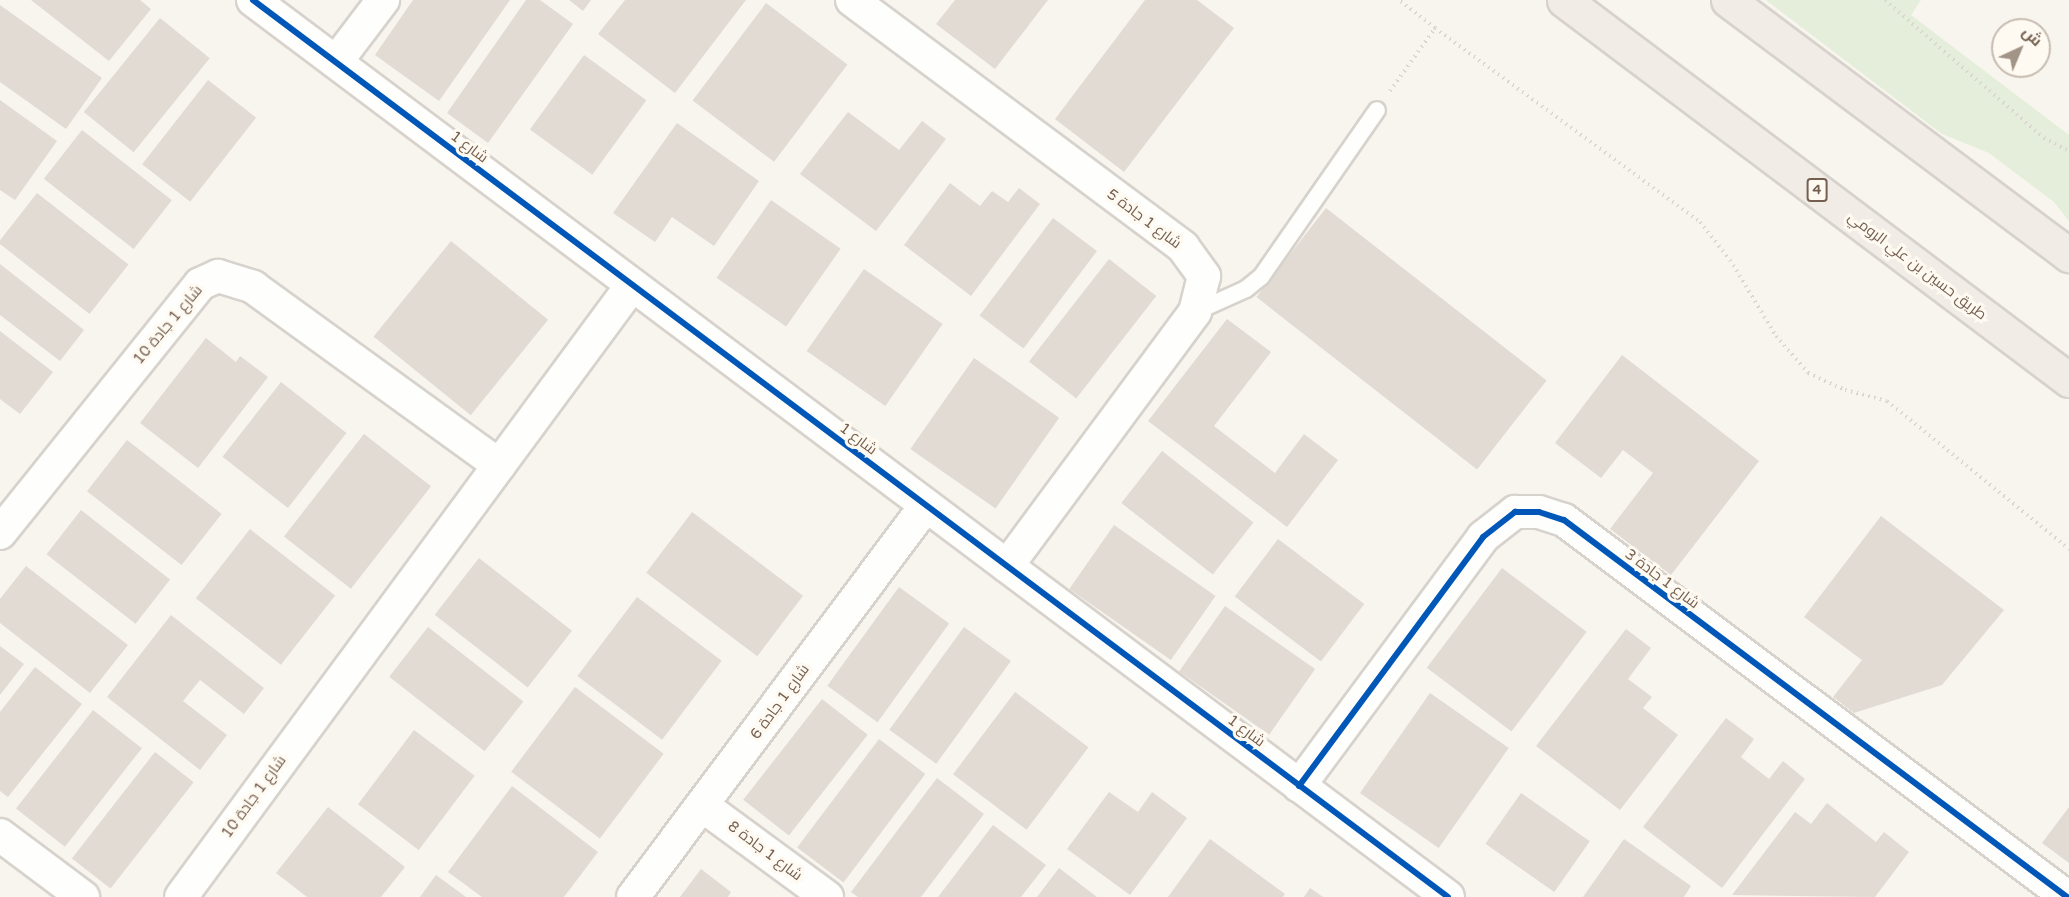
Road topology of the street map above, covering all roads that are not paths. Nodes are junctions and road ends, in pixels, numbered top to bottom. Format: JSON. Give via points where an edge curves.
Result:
{"nodes":[{"id":1,"x":253,"y":0,"type":"edge"},
{"id":2,"x":383,"y":0,"type":"edge"},
{"id":3,"x":852,"y":0,"type":"edge"},
{"id":4,"x":1564,"y":0,"type":"edge"},
{"id":5,"x":1728,"y":0,"type":"edge"},
{"id":6,"x":336,"y":62,"type":"junction"},
{"id":7,"x":1377,"y":110,"type":"road end"},
{"id":8,"x":2069,"y":255,"type":"edge"},
{"id":9,"x":632,"y":285,"type":"junction"},
{"id":10,"x":1195,"y":312,"type":"junction"},
{"id":11,"x":2069,"y":380,"type":"edge"},
{"id":12,"x":499,"y":465,"type":"junction"},
{"id":13,"x":926,"y":505,"type":"junction"},
{"id":14,"x":0,"y":533,"type":"edge"},
{"id":15,"x":1006,"y":566,"type":"junction"},
{"id":16,"x":1299,"y":786,"type":"junction"},
{"id":17,"x":703,"y":806,"type":"junction"},
{"id":18,"x":0,"y":835,"type":"edge"},
{"id":19,"x":83,"y":897,"type":"edge"},
{"id":20,"x":181,"y":897,"type":"edge"},
{"id":21,"x":633,"y":897,"type":"edge"},
{"id":22,"x":827,"y":897,"type":"edge"},
{"id":23,"x":1448,"y":897,"type":"edge"},
{"id":24,"x":2067,"y":897,"type":"edge"}],
"edges":[{"from":1,"to":6,"type":"street","name":"شارع 1"},
{"from":2,"to":6,"type":"street"},
{"from":3,"to":10,"type":"street","name":"شارع 1 جادة 5","via":[[1183,247],[1204,276]]},
{"from":4,"to":11,"type":"highway","name":"طريق حسين بن علي الرومي","number":"4"},
{"from":5,"to":8,"type":"highway"},
{"from":6,"to":9,"type":"street","name":"شارع 1"},
{"from":7,"to":10,"type":"lane","via":[[1261,278]]},
{"from":9,"to":12,"type":"street","name":"شارع 1 جادة 10"},
{"from":9,"to":13,"type":"street","name":"شارع 1"},
{"from":10,"to":15,"type":"street","name":"شارع 1 جادة 5"},
{"from":12,"to":14,"type":"street","name":"شارع 1 جادة 10","via":[[253,287],[218,276],[200,284]]},
{"from":12,"to":20,"type":"street","name":"شارع 1 جادة 10"},
{"from":13,"to":15,"type":"street","name":"شارع 1"},
{"from":13,"to":17,"type":"street","name":"شارع 1 جادة 6"},
{"from":15,"to":16,"type":"street","name":"شارع 1"},
{"from":16,"to":23,"type":"street","name":"شارع 1"},
{"from":16,"to":24,"type":"street","name":"شارع 1 جادة 3","via":[[1483,537],[1515,512],[1539,512],[1564,520]]},
{"from":17,"to":21,"type":"street","name":"شارع 1 جادة 6"},
{"from":17,"to":22,"type":"street","name":"شارع 1 جادة 8"},
{"from":18,"to":19,"type":"street"}]}
